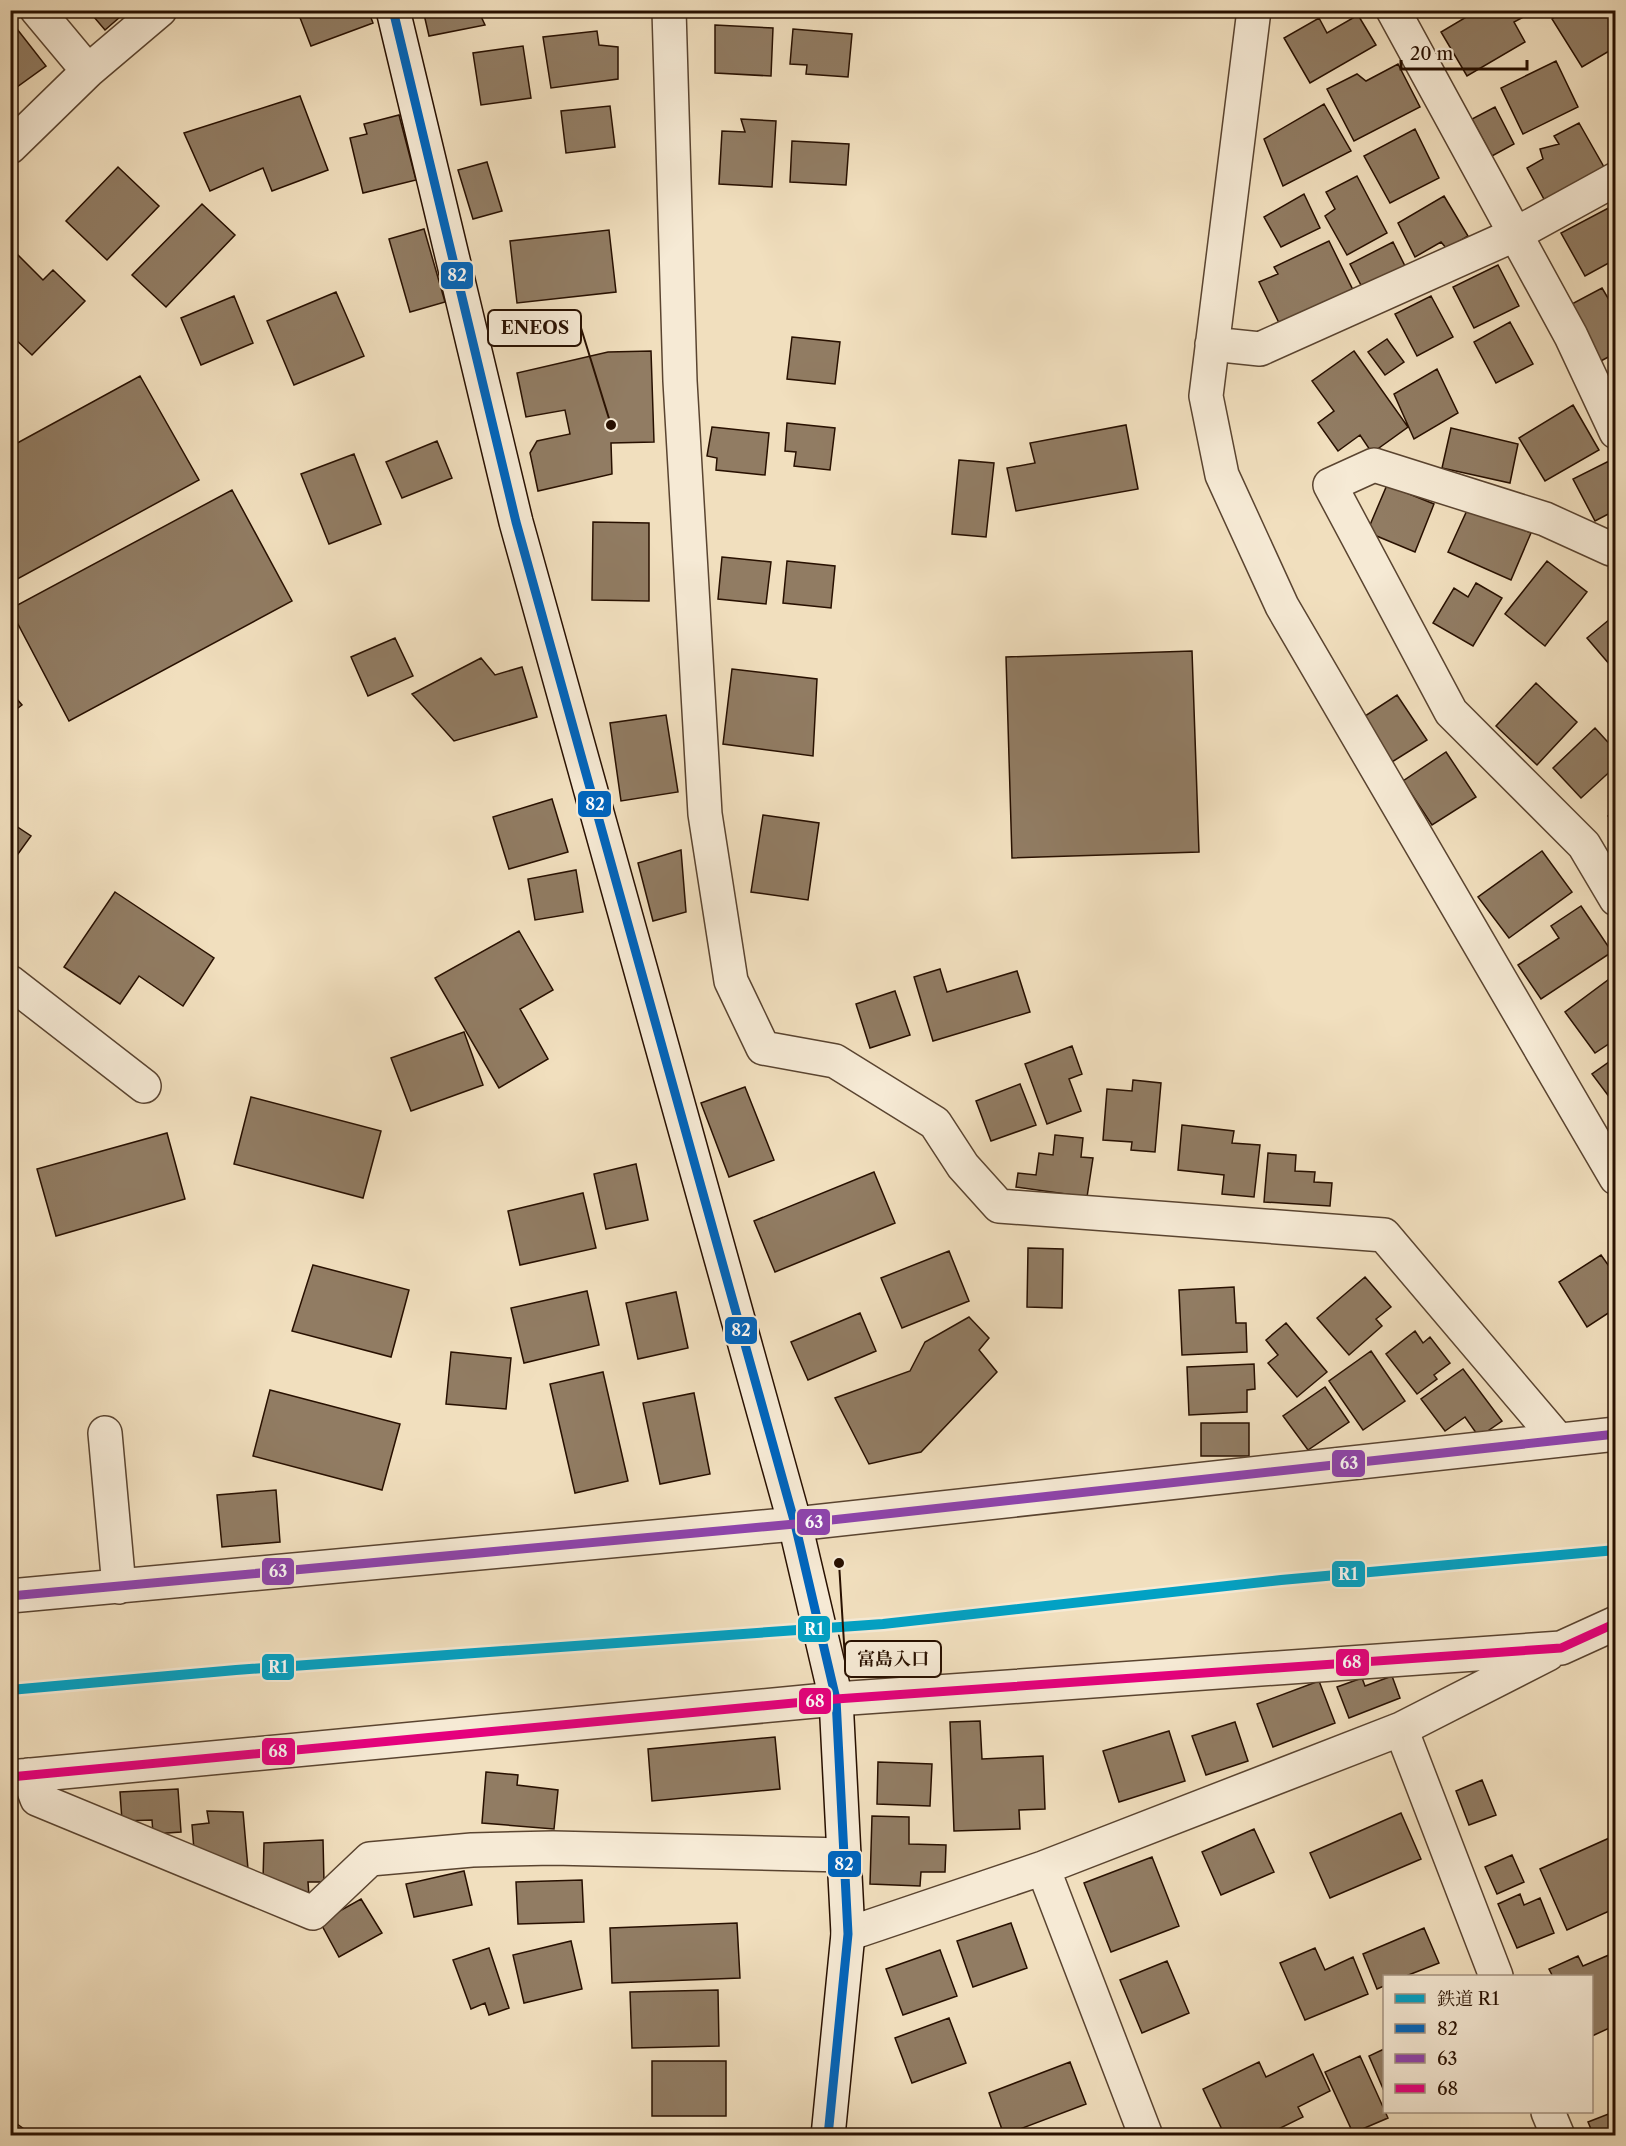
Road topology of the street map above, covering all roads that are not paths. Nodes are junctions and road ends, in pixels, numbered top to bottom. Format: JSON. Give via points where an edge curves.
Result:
{"nodes":[{"id":1,"x":37,"y":10,"type":"edge"},
{"id":2,"x":160,"y":10,"type":"edge"},
{"id":3,"x":393,"y":10,"type":"edge"},
{"id":4,"x":669,"y":10,"type":"edge"},
{"id":5,"x":1254,"y":10,"type":"edge"},
{"id":6,"x":1393,"y":10,"type":"edge"},
{"id":7,"x":88,"y":71,"type":"junction"},
{"id":8,"x":10,"y":147,"type":"edge"},
{"id":9,"x":1616,"y":179,"type":"edge"},
{"id":10,"x":1514,"y":235,"type":"junction"},
{"id":11,"x":1212,"y":344,"type":"junction"},
{"id":12,"x":1616,"y":432,"type":"edge"},
{"id":13,"x":1616,"y":548,"type":"edge"},
{"id":14,"x":1616,"y":899,"type":"edge"},
{"id":15,"x":10,"y":982,"type":"edge"},
{"id":16,"x":144,"y":1086,"type":"dead end"},
{"id":17,"x":1613,"y":1168,"type":"edge"},
{"id":18,"x":105,"y":1433,"type":"dead end"},
{"id":19,"x":1558,"y":1440,"type":"junction"},
{"id":20,"x":1610,"y":1440,"type":"edge"},
{"id":21,"x":795,"y":1524,"type":"junction"},
{"id":22,"x":119,"y":1587,"type":"junction"},
{"id":23,"x":10,"y":1596,"type":"edge"},
{"id":24,"x":1616,"y":1623,"type":"edge"},
{"id":25,"x":1561,"y":1648,"type":"junction"},
{"id":26,"x":836,"y":1700,"type":"junction"},
{"id":27,"x":1401,"y":1729,"type":"junction"},
{"id":28,"x":19,"y":1776,"type":"edge"},
{"id":29,"x":844,"y":1855,"type":"junction"},
{"id":30,"x":1043,"y":1868,"type":"junction"},
{"id":31,"x":848,"y":1934,"type":"junction"},
{"id":32,"x":1495,"y":1975,"type":"edge"},
{"id":33,"x":1548,"y":2113,"type":"edge"},
{"id":34,"x":828,"y":2136,"type":"edge"},
{"id":35,"x":1146,"y":2136,"type":"edge"},
{"id":36,"x":1557,"y":2136,"type":"edge"}],
"edges":[{"from":1,"to":7,"type":"street"},
{"from":2,"to":7,"type":"street"},
{"from":3,"to":21,"type":"street","via":[[516,522]]},
{"from":4,"to":19,"type":"street","via":[[680,381],[705,814],[731,981],[763,1048],[835,1061],[935,1123],[963,1166],[999,1206],[1384,1235]]},
{"from":5,"to":11,"type":"street"},
{"from":6,"to":10,"type":"street"},
{"from":7,"to":8,"type":"street"},
{"from":9,"to":10,"type":"street"},
{"from":10,"to":11,"type":"street","via":[[1260,349]]},
{"from":10,"to":12,"type":"street","via":[[1571,336]]},
{"from":11,"to":17,"type":"street","via":[[1206,396],[1222,475],[1282,606]]},
{"from":13,"to":14,"type":"street","via":[[1545,519],[1374,465],[1330,485],[1451,712],[1584,845]]},
{"from":15,"to":16,"type":"street"},
{"from":18,"to":22,"type":"street"},
{"from":19,"to":20,"type":"street"},
{"from":19,"to":21,"type":"street"},
{"from":21,"to":22,"type":"street"},
{"from":21,"to":26,"type":"street"},
{"from":22,"to":23,"type":"street"},
{"from":24,"to":25,"type":"street"},
{"from":25,"to":26,"type":"street"},
{"from":25,"to":27,"type":"street"},
{"from":26,"to":28,"type":"street"},
{"from":26,"to":29,"type":"street"},
{"from":27,"to":30,"type":"street"},
{"from":27,"to":32,"type":"street"},
{"from":28,"to":29,"type":"street","via":[[37,1799],[313,1913],[370,1859],[553,1848]]},
{"from":29,"to":31,"type":"street"},
{"from":30,"to":31,"type":"street"},
{"from":30,"to":35,"type":"street"},
{"from":31,"to":34,"type":"street"},
{"from":33,"to":36,"type":"street"}]}
